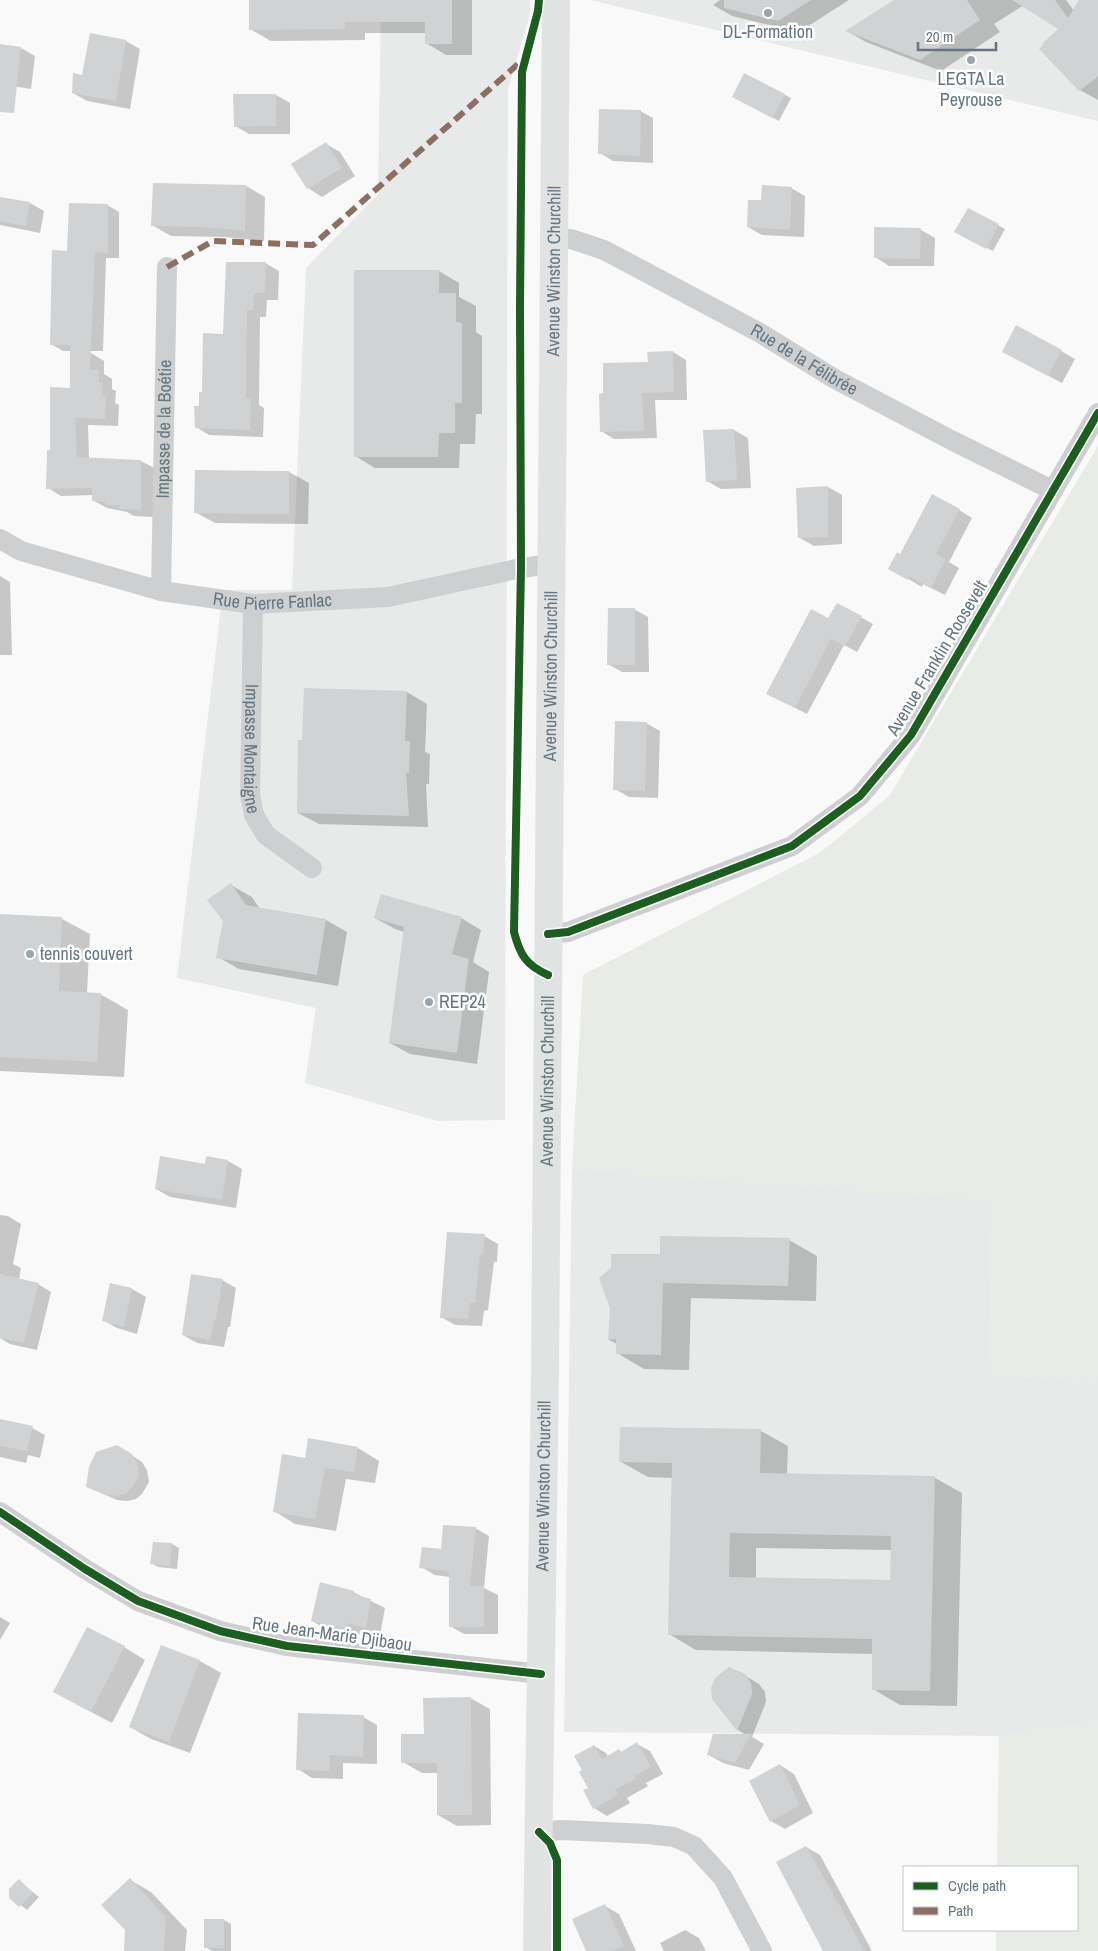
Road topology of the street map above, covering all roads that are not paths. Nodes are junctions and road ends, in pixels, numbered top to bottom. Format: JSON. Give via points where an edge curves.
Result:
{"nodes":[{"id":1,"x":556,"y":0,"type":"edge"},
{"id":2,"x":553,"y":239,"type":"junction"},
{"id":3,"x":167,"y":267,"type":"dead end"},
{"id":4,"x":1098,"y":413,"type":"edge"},
{"id":5,"x":1052,"y":490,"type":"junction"},
{"id":6,"x":0,"y":539,"type":"edge"},
{"id":7,"x":551,"y":564,"type":"junction"},
{"id":8,"x":161,"y":591,"type":"junction"},
{"id":9,"x":253,"y":604,"type":"junction"},
{"id":10,"x":312,"y":868,"type":"dead end"},
{"id":11,"x":548,"y":934,"type":"junction"},
{"id":12,"x":0,"y":1512,"type":"edge"},
{"id":13,"x":540,"y":1674,"type":"junction"},
{"id":14,"x":538,"y":1832,"type":"junction"},
{"id":15,"x":537,"y":1951,"type":"edge"},
{"id":16,"x":762,"y":1951,"type":"edge"}],
"edges":[{"from":1,"to":2,"type":"main road","name":"Avenue Winston Churchill"},
{"from":2,"to":5,"type":"street","name":"Rue de la Félibrée","via":[[571,238],[604,250],[760,333],[835,379]]},
{"from":2,"to":7,"type":"main road","name":"Avenue Winston Churchill"},
{"from":3,"to":8,"type":"street","name":"Impasse de la Boétie"},
{"from":4,"to":5,"type":"street","name":"Avenue Franklin Roosevelt"},
{"from":5,"to":11,"type":"street","name":"Avenue Franklin Roosevelt","via":[[911,735],[860,796],[792,846],[568,932]]},
{"from":6,"to":8,"type":"street","name":"Rue Pierre Fanlac","via":[[21,551]]},
{"from":7,"to":9,"type":"street","name":"Rue Pierre Fanlac","via":[[388,597]]},
{"from":7,"to":11,"type":"main road","name":"Avenue Winston Churchill"},
{"from":8,"to":9,"type":"street","name":"Rue Pierre Fanlac"},
{"from":9,"to":10,"type":"street","name":"Impasse Montaigne","via":[[250,795],[254,815],[266,835]]},
{"from":11,"to":13,"type":"main road","name":"Avenue Winston Churchill"},
{"from":12,"to":13,"type":"street","name":"Rue Jean-Marie Djibaou","via":[[138,1601],[220,1631],[287,1646]]},
{"from":13,"to":14,"type":"main road","name":"Avenue Winston Churchill"},
{"from":14,"to":15,"type":"main road","name":"Avenue Winston Churchill"},
{"from":14,"to":16,"type":"street","via":[[648,1834],[674,1837],[694,1846],[723,1878]]}]}
